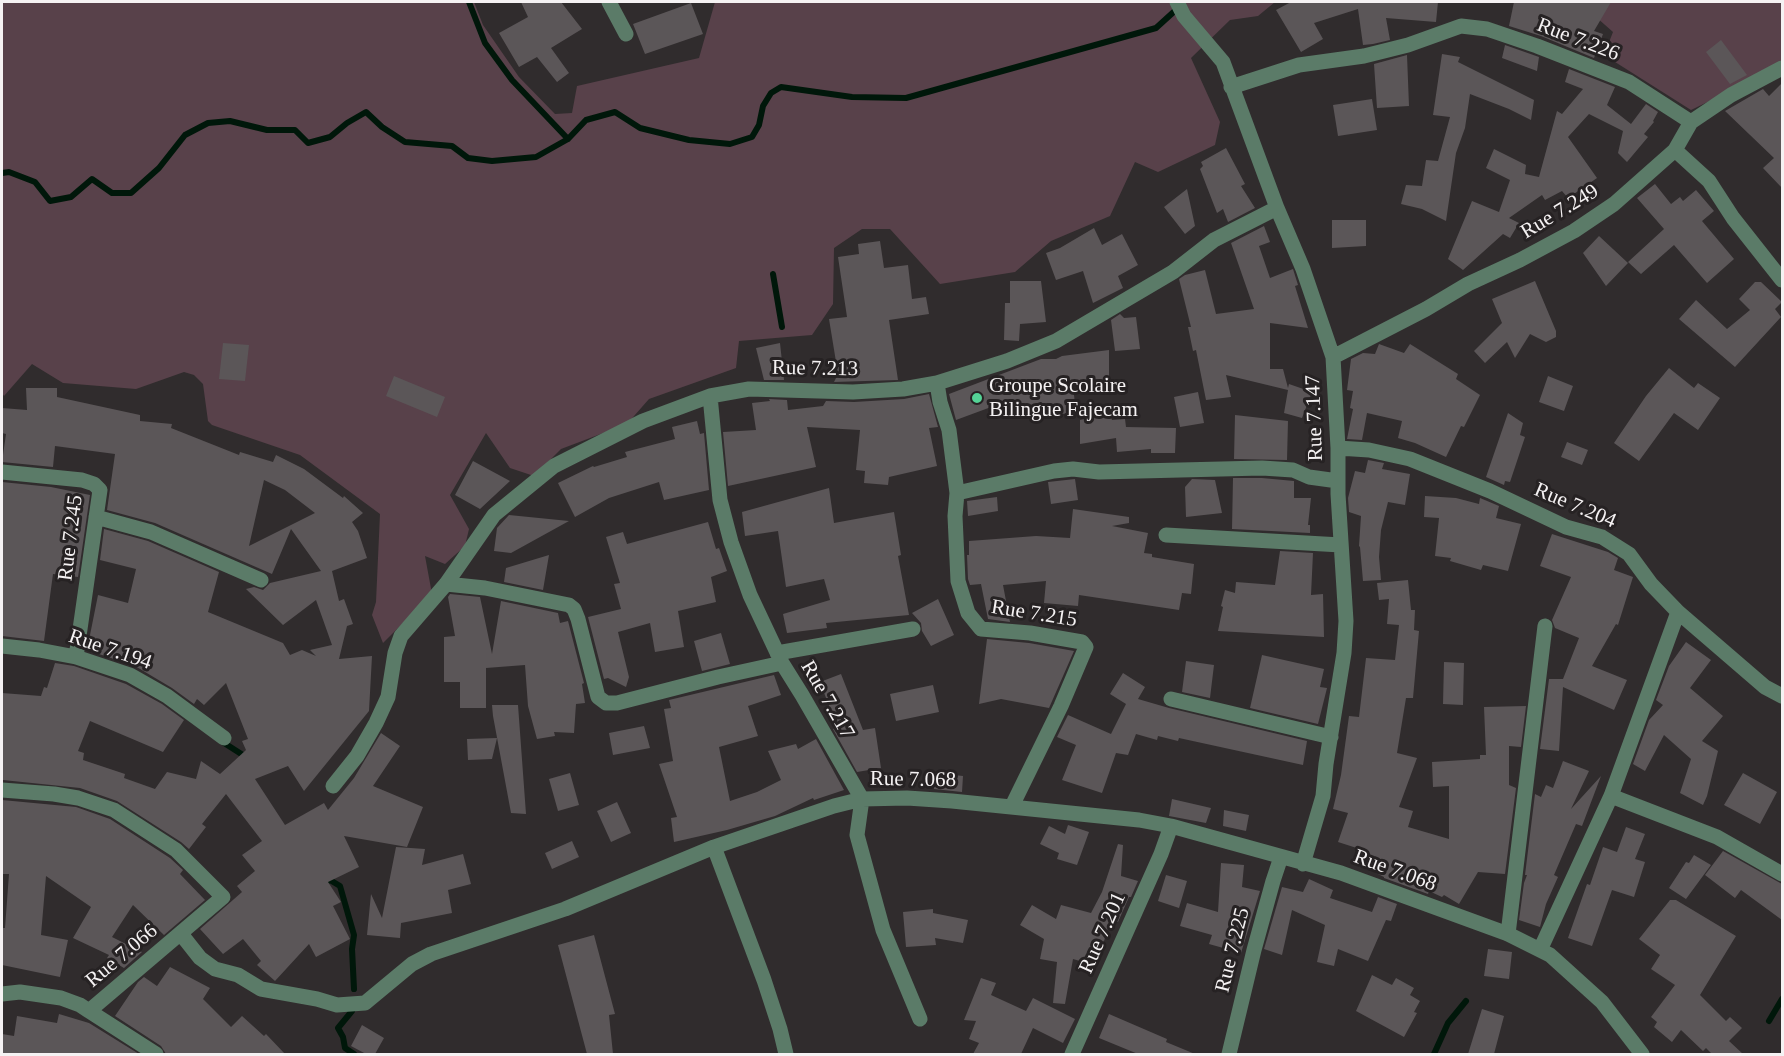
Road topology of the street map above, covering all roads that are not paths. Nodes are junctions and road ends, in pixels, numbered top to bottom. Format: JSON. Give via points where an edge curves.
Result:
{"nodes":[{"id":1,"x":609,"y":2,"type":"edge"},
{"id":2,"x":1177,"y":2,"type":"edge"},
{"id":3,"x":626,"y":34,"type":"dead end"},
{"id":4,"x":1782,"y":68,"type":"edge"},
{"id":5,"x":1231,"y":87,"type":"junction"},
{"id":6,"x":1691,"y":122,"type":"junction"},
{"id":7,"x":1675,"y":150,"type":"junction"},
{"id":8,"x":1277,"y":208,"type":"junction"},
{"id":9,"x":1782,"y":280,"type":"edge"},
{"id":10,"x":1333,"y":357,"type":"junction"},
{"id":11,"x":937,"y":383,"type":"junction"},
{"id":12,"x":710,"y":396,"type":"junction"},
{"id":13,"x":1338,"y":448,"type":"junction"},
{"id":14,"x":2,"y":472,"type":"edge"},
{"id":15,"x":1338,"y":481,"type":"junction"},
{"id":16,"x":957,"y":493,"type":"junction"},
{"id":17,"x":96,"y":517,"type":"junction"},
{"id":18,"x":1166,"y":535,"type":"dead end"},
{"id":19,"x":1341,"y":545,"type":"junction"},
{"id":20,"x":261,"y":580,"type":"dead end"},
{"id":21,"x":446,"y":584,"type":"junction"},
{"id":22,"x":1678,"y":612,"type":"junction"},
{"id":23,"x":1545,"y":626,"type":"dead end"},
{"id":24,"x":913,"y":629,"type":"dead end"},
{"id":25,"x":2,"y":646,"type":"edge"},
{"id":26,"x":76,"y":657,"type":"junction"},
{"id":27,"x":779,"y":658,"type":"junction"},
{"id":28,"x":1782,"y":696,"type":"edge"},
{"id":29,"x":1171,"y":699,"type":"dead end"},
{"id":30,"x":1331,"y":737,"type":"junction"},
{"id":31,"x":224,"y":738,"type":"dead end"},
{"id":32,"x":333,"y":786,"type":"dead end"},
{"id":33,"x":2,"y":790,"type":"edge"},
{"id":34,"x":1611,"y":796,"type":"junction"},
{"id":35,"x":862,"y":799,"type":"junction"},
{"id":36,"x":1012,"y":806,"type":"junction"},
{"id":37,"x":1171,"y":826,"type":"junction"},
{"id":38,"x":714,"y":847,"type":"junction"},
{"id":39,"x":1281,"y":857,"type":"junction"},
{"id":40,"x":1303,"y":864,"type":"junction"},
{"id":41,"x":1782,"y":874,"type":"edge"},
{"id":42,"x":181,"y":934,"type":"junction"},
{"id":43,"x":1508,"y":934,"type":"junction"},
{"id":44,"x":1540,"y":950,"type":"junction"},
{"id":45,"x":2,"y":994,"type":"edge"},
{"id":46,"x":88,"y":1011,"type":"junction"},
{"id":47,"x":920,"y":1019,"type":"dead end"},
{"id":48,"x":1634,"y":1052,"type":"edge"},
{"id":49,"x":156,"y":1054,"type":"edge"},
{"id":50,"x":786,"y":1054,"type":"edge"},
{"id":51,"x":1071,"y":1054,"type":"edge"},
{"id":52,"x":1229,"y":1054,"type":"edge"}],
"edges":[{"from":1,"to":3,"type":"street"},
{"from":2,"to":5,"type":"street","name":"Rue 7.147","via":[[1223,62]]},
{"from":4,"to":6,"type":"street","name":"Rue 7.249"},
{"from":5,"to":6,"type":"street","name":"Rue 7.226","via":[[1299,65],[1408,45],[1461,26],[1497,32],[1629,82]]},
{"from":5,"to":8,"type":"street","name":"Rue 7.147"},
{"from":6,"to":7,"type":"street","name":"Rue 7.249"},
{"from":7,"to":9,"type":"street","via":[[1709,181]]},
{"from":7,"to":10,"type":"street","name":"Rue 7.249","via":[[1614,204],[1574,231]]},
{"from":8,"to":10,"type":"street","name":"Rue 7.147"},
{"from":8,"to":11,"type":"street","name":"Rue 7.213","via":[[1214,240],[1164,277],[1056,341]]},
{"from":10,"to":13,"type":"street","name":"Rue 7.147"},
{"from":11,"to":12,"type":"street","name":"Rue 7.213","via":[[853,392],[749,389]]},
{"from":11,"to":16,"type":"street","name":"Rue 7.215","via":[[949,430]]},
{"from":12,"to":21,"type":"street","name":"Rue 7.213","via":[[643,421],[554,466],[494,514]]},
{"from":12,"to":27,"type":"street","name":"Rue 7.217","via":[[720,500],[730,542]]},
{"from":13,"to":15,"type":"street","name":"Rue 7.147"},
{"from":13,"to":22,"type":"street","name":"Rue 7.204","via":[[1410,459],[1566,527],[1602,537],[1629,554]]},
{"from":14,"to":17,"type":"street","name":"Rue 7.245","via":[[94,484],[100,490]]},
{"from":15,"to":16,"type":"street","via":[[1309,477],[1293,470],[1262,468],[1073,470]]},
{"from":15,"to":19,"type":"street","name":"Rue 7.147"},
{"from":16,"to":36,"type":"street","name":"Rue 7.215","via":[[958,580],[968,613],[981,629],[1030,633],[1082,642],[1086,647]]},
{"from":17,"to":20,"type":"street","via":[[151,532]]},
{"from":17,"to":26,"type":"street","name":"Rue 7.245"},
{"from":18,"to":19,"type":"street"},
{"from":19,"to":30,"type":"street","name":"Rue 7.147","via":[[1346,621]]},
{"from":21,"to":27,"type":"street","via":[[569,604],[578,619],[598,697],[606,704]]},
{"from":21,"to":32,"type":"street","name":"Rue 7.213","via":[[401,636],[394,652],[388,697],[357,756]]},
{"from":22,"to":28,"type":"street","name":"Rue 7.204","via":[[1765,687]]},
{"from":22,"to":34,"type":"street"},
{"from":23,"to":43,"type":"street"},
{"from":24,"to":27,"type":"street"},
{"from":25,"to":26,"type":"street","name":"Rue 7.194"},
{"from":26,"to":31,"type":"street","name":"Rue 7.194","via":[[130,675],[167,696]]},
{"from":27,"to":35,"type":"street","name":"Rue 7.217"},
{"from":29,"to":30,"type":"street"},
{"from":30,"to":40,"type":"street","name":"Rue 7.147","via":[[1323,796]]},
{"from":33,"to":42,"type":"street","name":"Rue 7.066","via":[[70,796],[114,810],[176,850],[223,897]]},
{"from":34,"to":41,"type":"street","via":[[1717,837]]},
{"from":34,"to":44,"type":"street"},
{"from":35,"to":36,"type":"street","name":"Rue 7.068","via":[[907,798]]},
{"from":35,"to":38,"type":"street","name":"Rue 7.068"},
{"from":35,"to":47,"type":"street","via":[[857,835],[883,930]]},
{"from":36,"to":37,"type":"street","name":"Rue 7.068"},
{"from":37,"to":39,"type":"street","name":"Rue 7.068"},
{"from":37,"to":51,"type":"street","name":"Rue 7.201"},
{"from":38,"to":42,"type":"street","name":"Rue 7.068","via":[[565,909],[431,954],[412,964],[365,1003],[337,1005],[261,989],[238,975],[215,969],[200,958]]},
{"from":38,"to":50,"type":"street","via":[[764,980]]},
{"from":39,"to":40,"type":"street","name":"Rue 7.068"},
{"from":39,"to":52,"type":"street","name":"Rue 7.225"},
{"from":40,"to":43,"type":"street","name":"Rue 7.068","via":[[1341,873]]},
{"from":42,"to":46,"type":"street","name":"Rue 7.066"},
{"from":43,"to":44,"type":"street","name":"Rue 7.068"},
{"from":44,"to":48,"type":"street","name":"Rue 7.068","via":[[1568,969],[1602,1002]]},
{"from":45,"to":46,"type":"street","name":"Rue 7.066","via":[[20,992],[61,998]]},
{"from":46,"to":49,"type":"street"}]}
